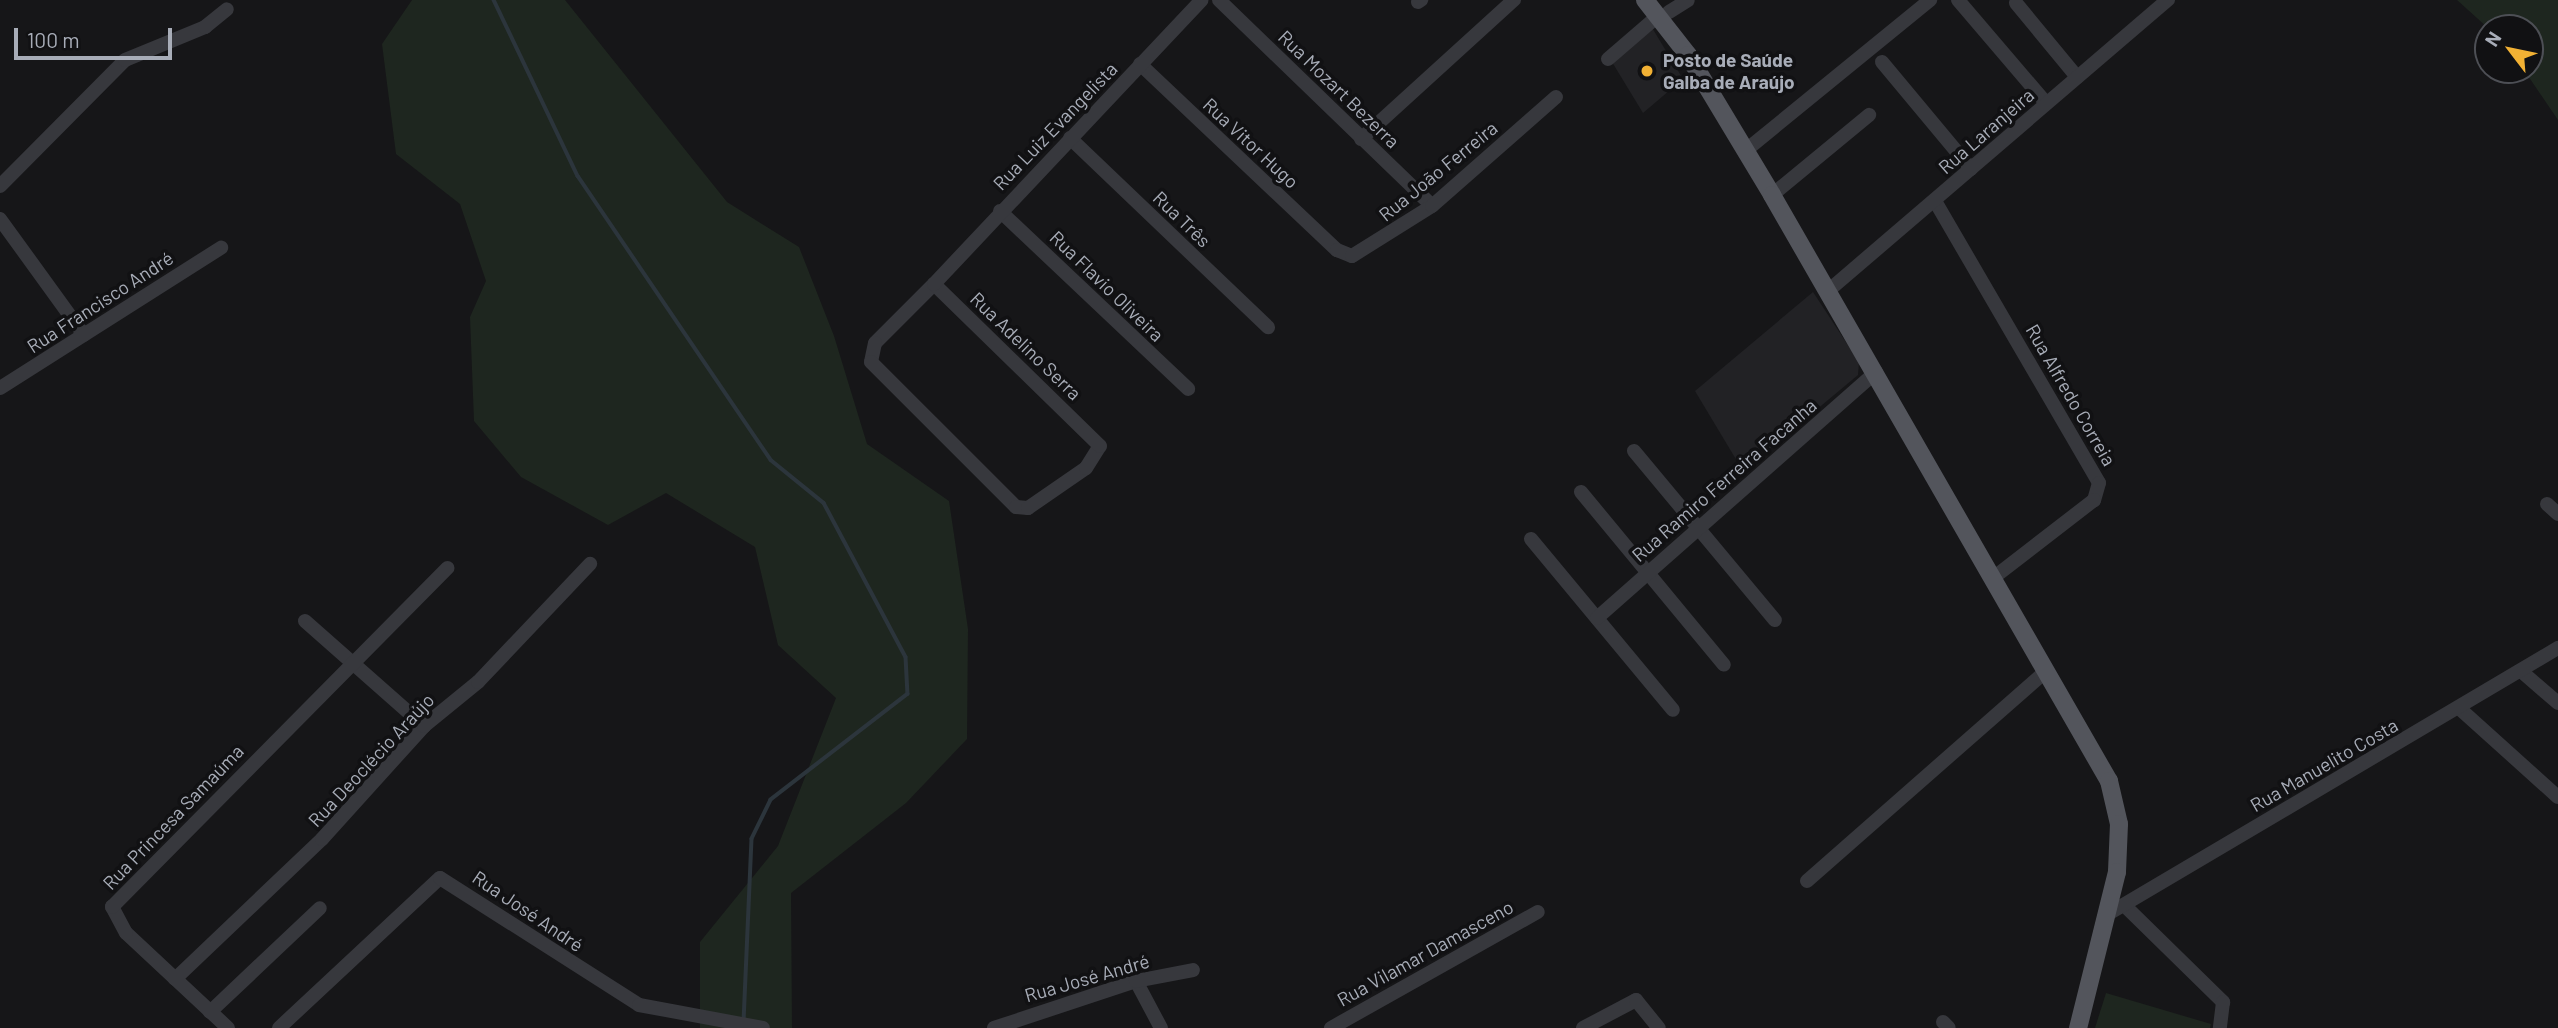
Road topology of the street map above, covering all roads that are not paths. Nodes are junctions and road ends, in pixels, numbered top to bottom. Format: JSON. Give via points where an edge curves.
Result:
{"nodes":[{"id":1,"x":1202,"y":0,"type":"edge"},
{"id":2,"x":1219,"y":0,"type":"edge"},
{"id":3,"x":1514,"y":0,"type":"edge"},
{"id":4,"x":1645,"y":0,"type":"edge"},
{"id":5,"x":1688,"y":0,"type":"edge"},
{"id":6,"x":1930,"y":0,"type":"edge"},
{"id":7,"x":1958,"y":0,"type":"edge"},
{"id":8,"x":2161,"y":2,"type":"edge"},
{"id":9,"x":2016,"y":3,"type":"dead end"},
{"id":10,"x":227,"y":9,"type":"dead end"},
{"id":11,"x":1663,"y":9,"type":"edge"},
{"id":12,"x":1608,"y":59,"type":"dead end"},
{"id":13,"x":1882,"y":62,"type":"dead end"},
{"id":14,"x":1140,"y":64,"type":"junction"},
{"id":15,"x":2077,"y":77,"type":"junction"},
{"id":16,"x":1556,"y":97,"type":"dead end"},
{"id":17,"x":2046,"y":103,"type":"junction"},
{"id":18,"x":1870,"y":115,"type":"dead end"},
{"id":19,"x":1070,"y":138,"type":"junction"},
{"id":20,"x":1361,"y":139,"type":"junction"},
{"id":21,"x":1745,"y":151,"type":"junction"},
{"id":22,"x":1971,"y":169,"type":"junction"},
{"id":23,"x":2,"y":179,"type":"edge"},
{"id":24,"x":1772,"y":195,"type":"junction"},
{"id":25,"x":1935,"y":201,"type":"junction"},
{"id":26,"x":1432,"y":205,"type":"junction"},
{"id":27,"x":1000,"y":211,"type":"junction"},
{"id":28,"x":0,"y":219,"type":"edge"},
{"id":29,"x":221,"y":248,"type":"dead end"},
{"id":30,"x":1336,"y":250,"type":"joint"},
{"id":31,"x":936,"y":282,"type":"junction"},
{"id":32,"x":1828,"y":290,"type":"junction"},
{"id":33,"x":1268,"y":327,"type":"dead end"},
{"id":34,"x":84,"y":335,"type":"junction"},
{"id":35,"x":1876,"y":372,"type":"junction"},
{"id":36,"x":0,"y":388,"type":"edge"},
{"id":37,"x":1188,"y":389,"type":"dead end"},
{"id":38,"x":1095,"y":439,"type":"joint"},
{"id":39,"x":1634,"y":451,"type":"dead end"},
{"id":40,"x":1581,"y":492,"type":"dead end"},
{"id":41,"x":1698,"y":527,"type":"junction"},
{"id":42,"x":1531,"y":539,"type":"dead end"},
{"id":43,"x":590,"y":564,"type":"dead end"},
{"id":44,"x":448,"y":568,"type":"dead end"},
{"id":45,"x":1647,"y":573,"type":"junction"},
{"id":46,"x":1993,"y":578,"type":"junction"},
{"id":47,"x":1597,"y":618,"type":"junction"},
{"id":48,"x":1775,"y":620,"type":"dead end"},
{"id":49,"x":305,"y":621,"type":"dead end"},
{"id":50,"x":2558,"y":648,"type":"edge"},
{"id":51,"x":351,"y":661,"type":"junction"},
{"id":52,"x":1724,"y":665,"type":"dead end"},
{"id":53,"x":2046,"y":671,"type":"junction"},
{"id":54,"x":2521,"y":671,"type":"junction"},
{"id":55,"x":2558,"y":704,"type":"edge"},
{"id":56,"x":2459,"y":708,"type":"junction"},
{"id":57,"x":1673,"y":710,"type":"dead end"},
{"id":58,"x":424,"y":726,"type":"junction"},
{"id":59,"x":2558,"y":797,"type":"edge"},
{"id":60,"x":1807,"y":881,"type":"dead end"},
{"id":61,"x":2124,"y":905,"type":"junction"},
{"id":62,"x":320,"y":908,"type":"dead end"},
{"id":63,"x":1538,"y":912,"type":"dead end"},
{"id":64,"x":2108,"y":914,"type":"junction"},
{"id":65,"x":1193,"y":970,"type":"dead end"},
{"id":66,"x":175,"y":979,"type":"junction"},
{"id":67,"x":1136,"y":981,"type":"junction"},
{"id":68,"x":211,"y":1012,"type":"junction"},
{"id":69,"x":228,"y":1028,"type":"edge"},
{"id":70,"x":279,"y":1028,"type":"edge"},
{"id":71,"x":762,"y":1028,"type":"edge"},
{"id":72,"x":994,"y":1028,"type":"edge"},
{"id":73,"x":1161,"y":1028,"type":"edge"},
{"id":74,"x":1331,"y":1028,"type":"edge"},
{"id":75,"x":1583,"y":1028,"type":"edge"},
{"id":76,"x":1659,"y":1028,"type":"edge"},
{"id":77,"x":2078,"y":1028,"type":"edge"},
{"id":78,"x":2220,"y":1028,"type":"edge"}],
"edges":[{"from":1,"to":14,"type":"street","name":"Rua Luiz Evangelista"},
{"from":2,"to":20,"type":"street","name":"Rua Mozart Bezerra"},
{"from":3,"to":20,"type":"street"},
{"from":4,"to":11,"type":"main road"},
{"from":5,"to":11,"type":"street"},
{"from":6,"to":21,"type":"street"},
{"from":7,"to":17,"type":"street"},
{"from":8,"to":15,"type":"street","name":"Rua Laranjeira"},
{"from":9,"to":15,"type":"street"},
{"from":10,"to":23,"type":"street","via":[[205,27],[125,60]]},
{"from":11,"to":12,"type":"street"},
{"from":11,"to":21,"type":"main road"},
{"from":13,"to":22,"type":"street"},
{"from":14,"to":19,"type":"street","name":"Rua Luiz Evangelista"},
{"from":14,"to":30,"type":"street","name":"Rua Vitor Hugo"},
{"from":15,"to":17,"type":"street","name":"Rua Laranjeira"},
{"from":16,"to":26,"type":"street","name":"Rua João Ferreira"},
{"from":17,"to":22,"type":"street","name":"Rua Laranjeira"},
{"from":18,"to":24,"type":"street"},
{"from":19,"to":27,"type":"street","name":"Rua Luiz Evangelista"},
{"from":19,"to":33,"type":"street","name":"Rua Três"},
{"from":20,"to":26,"type":"street","name":"Rua Mozart Bezerra"},
{"from":21,"to":24,"type":"main road"},
{"from":22,"to":25,"type":"street","name":"Rua Laranjeira"},
{"from":24,"to":32,"type":"main road"},
{"from":25,"to":32,"type":"street","name":"Rua Laranjeira"},
{"from":25,"to":46,"type":"street","name":"Rua Alfredo Correia","via":[[2099,483],[2094,500]]},
{"from":26,"to":30,"type":"street","name":"Rua João Ferreira","via":[[1359,254]]},
{"from":27,"to":31,"type":"street","name":"Rua Luiz Evangelista"},
{"from":27,"to":37,"type":"street","name":"Rua Flavio Oliveira"},
{"from":28,"to":34,"type":"street"},
{"from":29,"to":34,"type":"street","name":"Rua Francisco André"},
{"from":31,"to":38,"type":"street","name":"Rua Adelino Serra"},
{"from":31,"to":38,"type":"street","name":"Rua Luiz Evangelista","via":[[875,343],[871,362],[1016,507],[1040,502],[1086,468],[1101,450]]},
{"from":32,"to":35,"type":"main road"},
{"from":34,"to":36,"type":"street","name":"Rua Francisco André"},
{"from":35,"to":41,"type":"street","name":"Rua Ramiro Ferreira Facanha"},
{"from":35,"to":46,"type":"main road"},
{"from":39,"to":41,"type":"street"},
{"from":40,"to":45,"type":"street"},
{"from":41,"to":45,"type":"street","name":"Rua Ramiro Ferreira Facanha"},
{"from":41,"to":48,"type":"street"},
{"from":42,"to":47,"type":"street"},
{"from":43,"to":58,"type":"street","name":"Rua Deoclécio Araújo","via":[[478,682]]},
{"from":44,"to":51,"type":"street"},
{"from":45,"to":47,"type":"street","name":"Rua Ramiro Ferreira Facanha"},
{"from":45,"to":52,"type":"street"},
{"from":46,"to":53,"type":"main road"},
{"from":47,"to":57,"type":"street"},
{"from":49,"to":51,"type":"street"},
{"from":50,"to":54,"type":"street","name":"Rua Manuelito Costa"},
{"from":51,"to":58,"type":"street"},
{"from":51,"to":66,"type":"street","name":"Rua Princesa Samaúma","via":[[113,907],[118,925]]},
{"from":53,"to":60,"type":"street"},
{"from":53,"to":64,"type":"main road","via":[[2115,799],[2118,860]]},
{"from":54,"to":55,"type":"street"},
{"from":54,"to":56,"type":"street","name":"Rua Manuelito Costa"},
{"from":56,"to":59,"type":"street"},
{"from":56,"to":61,"type":"street","name":"Rua Manuelito Costa"},
{"from":58,"to":66,"type":"street","name":"Rua Deoclécio Araújo","via":[[322,839]]},
{"from":61,"to":64,"type":"street","name":"Rua Manuelito Costa"},
{"from":61,"to":78,"type":"street","via":[[2223,1002]]},
{"from":62,"to":68,"type":"street"},
{"from":63,"to":74,"type":"street","name":"Rua Vilamar Damasceno"},
{"from":64,"to":77,"type":"main road"},
{"from":65,"to":67,"type":"street","name":"Rua José André"},
{"from":66,"to":68,"type":"street","name":"Rua Princesa Samaúma"},
{"from":67,"to":72,"type":"street","name":"Rua José André"},
{"from":67,"to":73,"type":"street"},
{"from":68,"to":69,"type":"street","name":"Rua Princesa Samaúma"},
{"from":70,"to":71,"type":"street","name":"Rua José André","via":[[440,878],[623,998]]},
{"from":75,"to":76,"type":"street","via":[[1636,1000]]}]}
